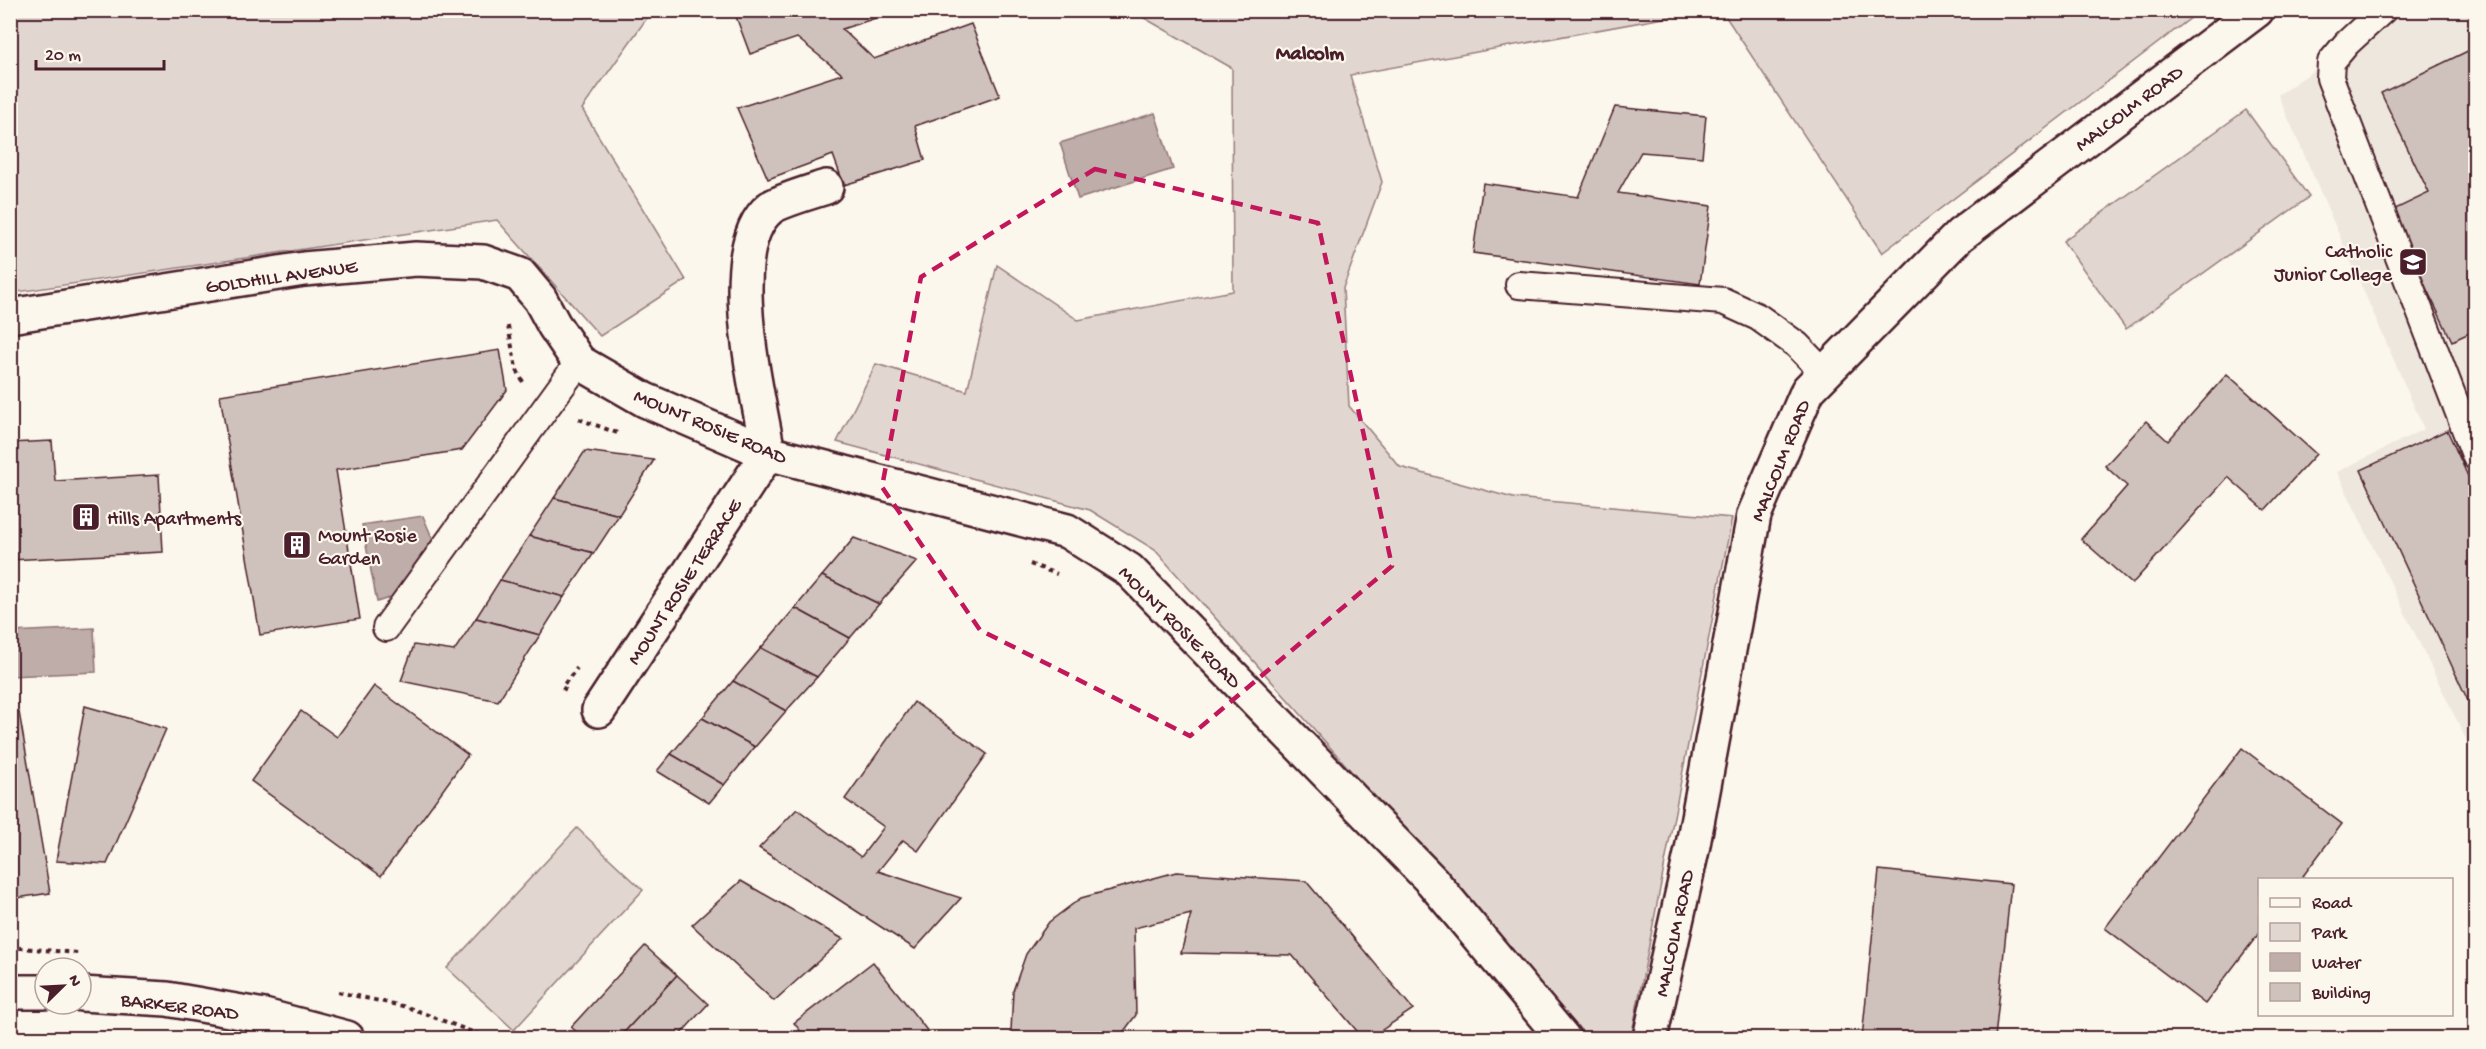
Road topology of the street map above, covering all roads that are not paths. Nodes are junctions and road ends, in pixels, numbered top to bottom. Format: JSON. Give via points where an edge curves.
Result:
{"nodes":[{"id":1,"x":2257,"y":10,"type":"edge"},
{"id":2,"x":2382,"y":10,"type":"edge"},
{"id":3,"x":826,"y":187,"type":"dead end"},
{"id":4,"x":1519,"y":285,"type":"dead end"},
{"id":5,"x":540,"y":299,"type":"joint"},
{"id":6,"x":10,"y":316,"type":"edge"},
{"id":7,"x":579,"y":362,"type":"junction"},
{"id":8,"x":1824,"y":373,"type":"junction"},
{"id":9,"x":768,"y":453,"type":"junction"},
{"id":10,"x":2475,"y":457,"type":"edge"},
{"id":11,"x":386,"y":628,"type":"dead end"},
{"id":12,"x":599,"y":710,"type":"dead end"},
{"id":13,"x":10,"y":992,"type":"edge"},
{"id":14,"x":33,"y":992,"type":"edge"},
{"id":15,"x":93,"y":995,"type":"edge"},
{"id":16,"x":347,"y":1038,"type":"edge"},
{"id":17,"x":1563,"y":1038,"type":"edge"},
{"id":18,"x":1650,"y":1038,"type":"edge"}],
"edges":[{"from":1,"to":8,"type":"street","name":"MALCOLM ROAD","via":[[1960,235]]},
{"from":2,"to":10,"type":"lane","via":[[2331,62],[2330,78]]},
{"from":3,"to":9,"type":"street","via":[[771,208],[756,228],[747,258],[744,309]]},
{"from":4,"to":8,"type":"lane","via":[[1723,301],[1768,324],[1797,345]]},
{"from":5,"to":6,"type":"street","name":"GOLDHILL AVENUE","via":[[520,275],[483,262],[416,259],[304,269]]},
{"from":5,"to":7,"type":"street","name":"MOUNT ROSIE ROAD"},
{"from":7,"to":9,"type":"street","name":"MOUNT ROSIE ROAD","via":[[645,400]]},
{"from":7,"to":11,"type":"lane"},
{"from":8,"to":18,"type":"street","name":"MALCOLM ROAD","via":[[1808,390],[1754,515],[1692,850]]},
{"from":9,"to":12,"type":"street","name":"MOUNT ROSIE TERRACE"},
{"from":9,"to":17,"type":"street","name":"MOUNT ROSIE ROAD","via":[[1068,531],[1129,570],[1432,881]]},
{"from":13,"to":14,"type":"street"},
{"from":15,"to":16,"type":"street","name":"BARKER ROAD","via":[[167,999],[264,1016]]}]}
